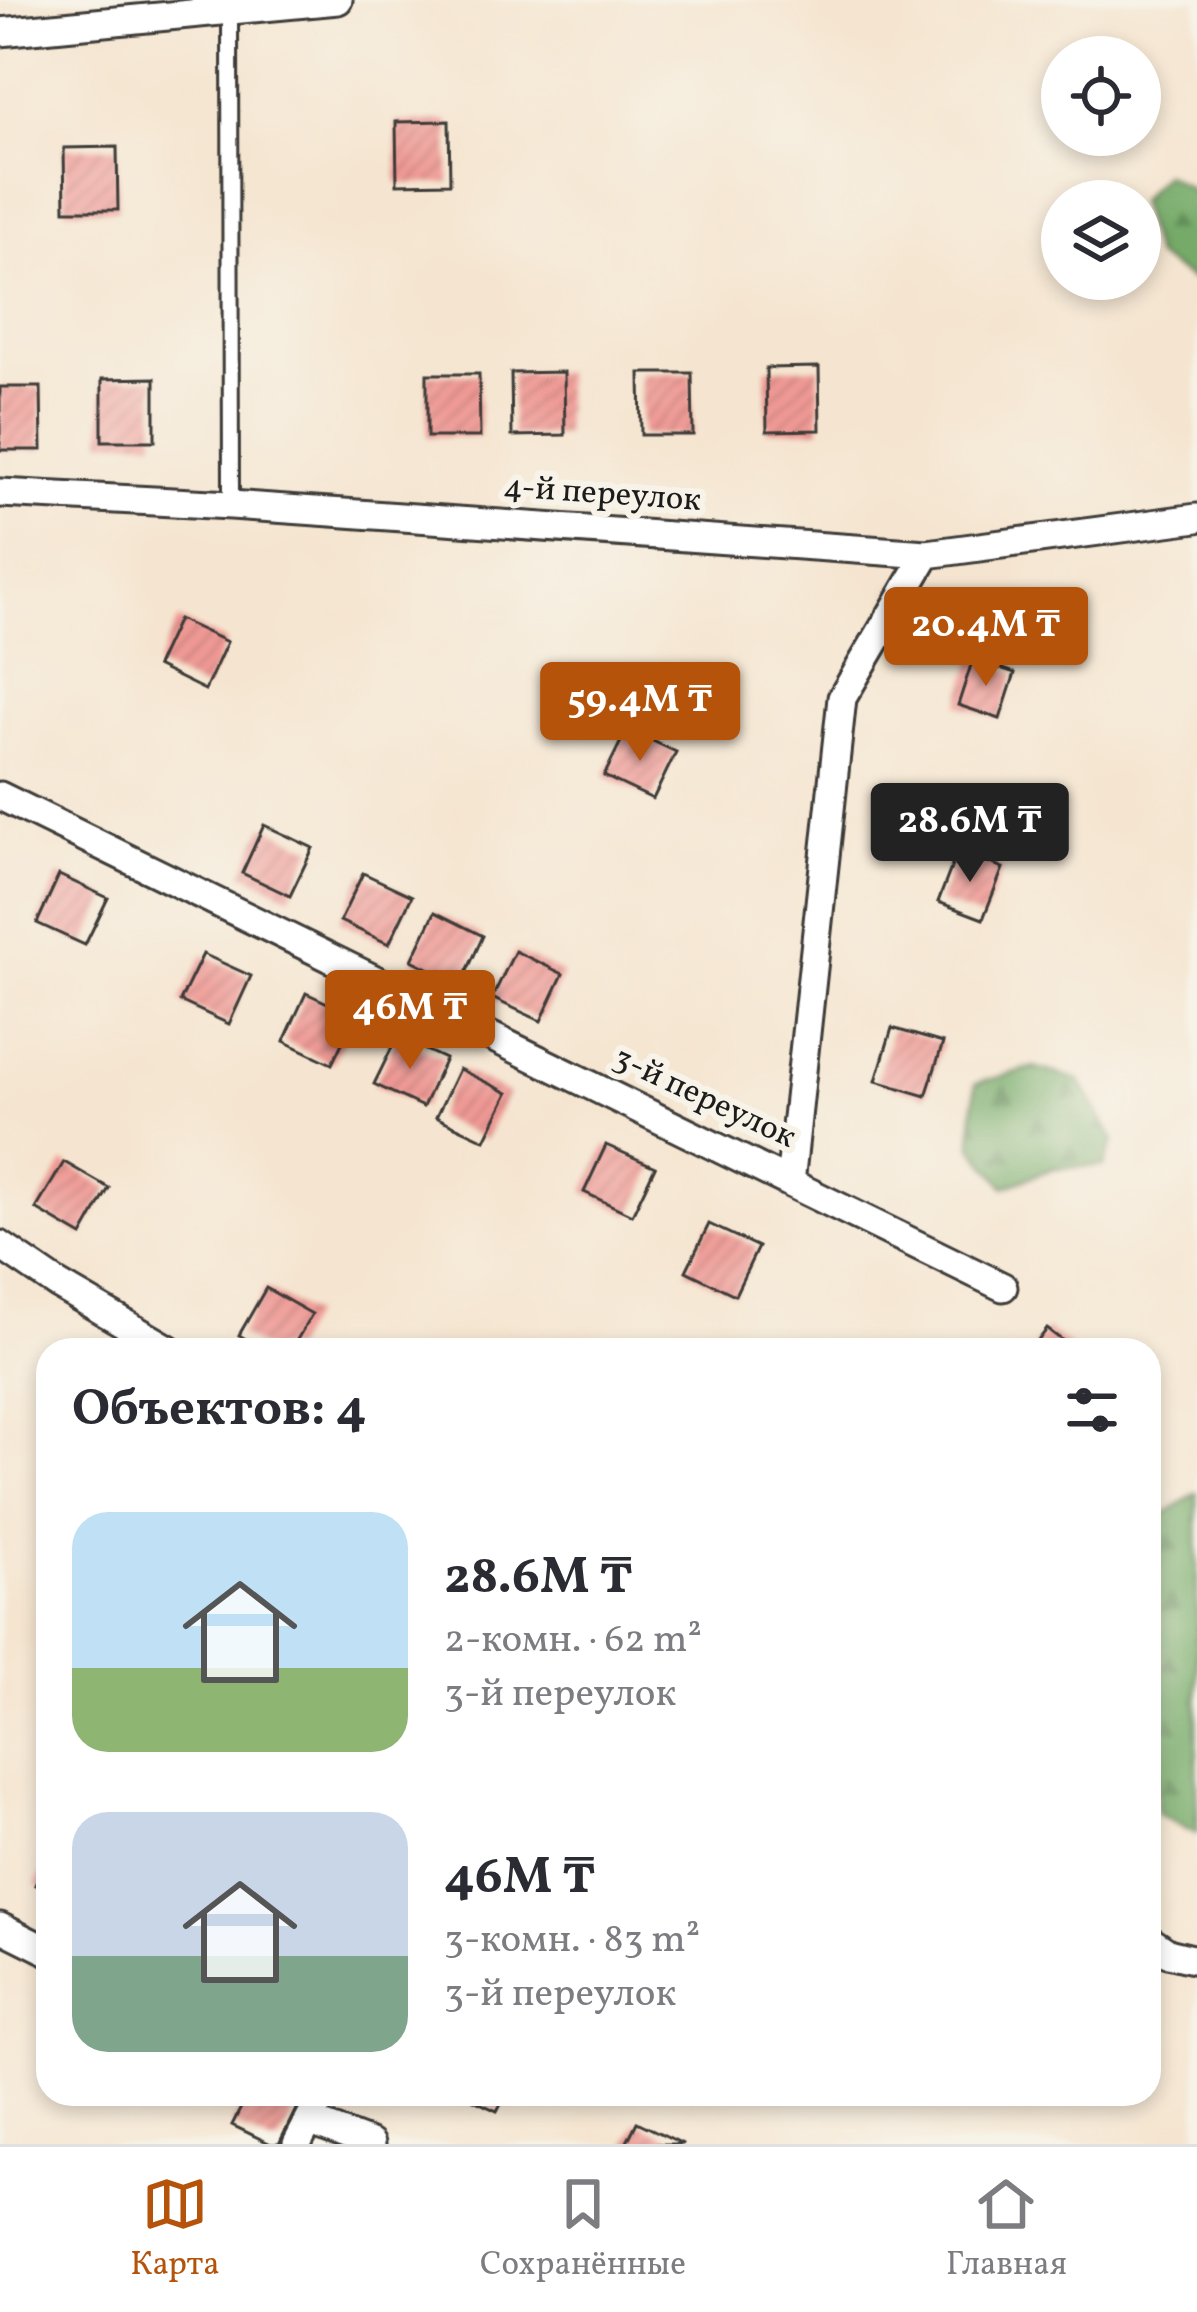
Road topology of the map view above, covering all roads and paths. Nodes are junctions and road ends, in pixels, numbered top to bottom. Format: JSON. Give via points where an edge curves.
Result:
{"nodes":[{"id":1,"x":338,"y":0,"type":"edge"},
{"id":2,"x":230,"y":5,"type":"edge"},
{"id":3,"x":0,"y":32,"type":"edge"},
{"id":4,"x":0,"y":494,"type":"edge"},
{"id":5,"x":231,"y":505,"type":"junction"},
{"id":6,"x":1197,"y":518,"type":"edge"},
{"id":7,"x":928,"y":554,"type":"junction"},
{"id":8,"x":0,"y":796,"type":"edge"},
{"id":9,"x":790,"y":1183,"type":"junction"},
{"id":10,"x":0,"y":1245,"type":"edge"},
{"id":11,"x":1003,"y":1287,"type":"dead end"},
{"id":12,"x":149,"y":1338,"type":"edge"},
{"id":13,"x":0,"y":1927,"type":"edge"},
{"id":14,"x":36,"y":1945,"type":"edge"},
{"id":15,"x":1161,"y":1948,"type":"edge"},
{"id":16,"x":1197,"y":1960,"type":"edge"},
{"id":17,"x":303,"y":2132,"type":"edge"},
{"id":18,"x":370,"y":2144,"type":"edge"}],
"edges":[{"from":1,"to":2,"type":"street"},
{"from":2,"to":3,"type":"street"},
{"from":2,"to":5,"type":"lane"},
{"from":4,"to":5,"type":"street","name":"4-й переулок"},
{"from":5,"to":7,"type":"street","name":"4-й переулок"},
{"from":6,"to":7,"type":"street","name":"4-й переулок"},
{"from":7,"to":9,"type":"street","name":"3-й переулок","via":[[842,698]]},
{"from":8,"to":9,"type":"street","name":"3-й переулок"},
{"from":9,"to":11,"type":"street"},
{"from":10,"to":12,"type":"street"},
{"from":13,"to":14,"type":"street"},
{"from":15,"to":16,"type":"street"},
{"from":17,"to":18,"type":"street"}]}
